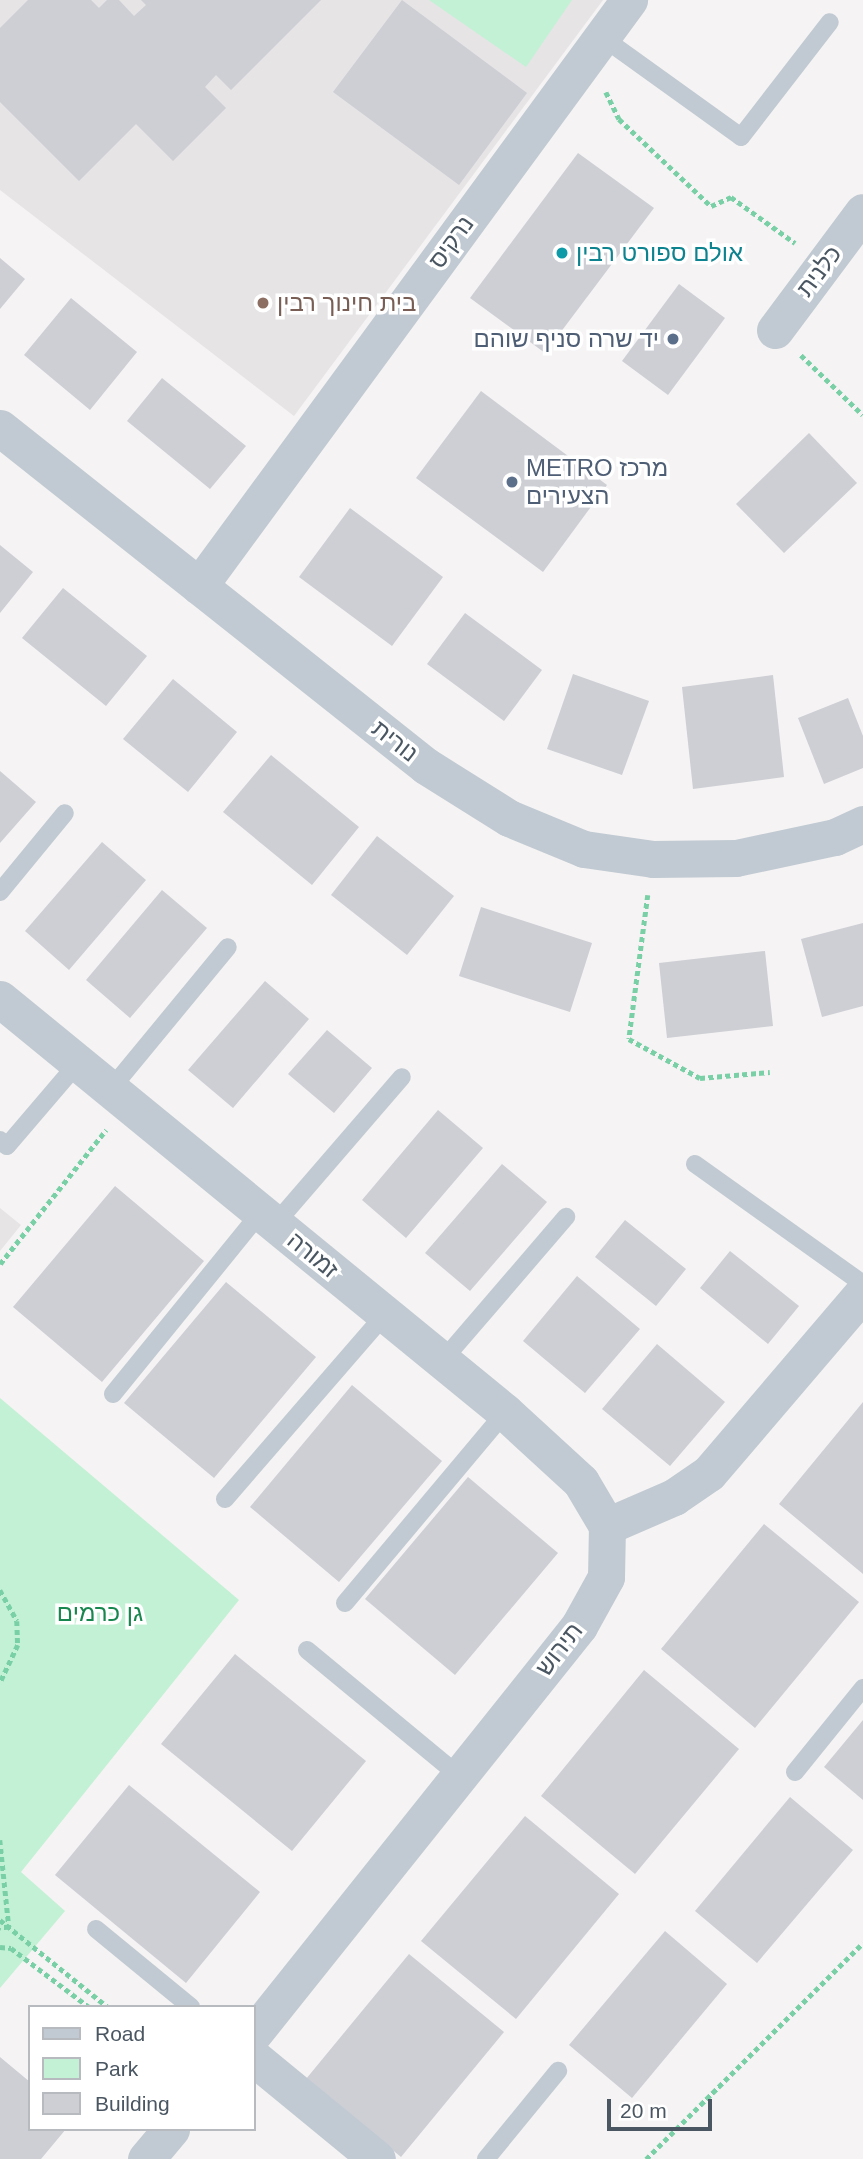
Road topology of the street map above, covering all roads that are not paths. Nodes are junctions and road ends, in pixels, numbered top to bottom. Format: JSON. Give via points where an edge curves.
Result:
{"nodes":[{"id":1,"x":629,"y":0,"type":"edge"},
{"id":2,"x":830,"y":22,"type":"dead end"},
{"id":3,"x":595,"y":46,"type":"junction"},
{"id":4,"x":863,"y":212,"type":"edge"},
{"id":5,"x":775,"y":330,"type":"road end"},
{"id":6,"x":0,"y":428,"type":"edge"},
{"id":7,"x":200,"y":586,"type":"junction"},
{"id":8,"x":65,"y":813,"type":"dead end"},
{"id":9,"x":863,"y":824,"type":"edge"},
{"id":10,"x":0,"y":892,"type":"edge"},
{"id":11,"x":228,"y":947,"type":"dead end"},
{"id":12,"x":4,"y":1010,"type":"edge"},
{"id":13,"x":78,"y":1063,"type":"junction"},
{"id":14,"x":402,"y":1077,"type":"dead end"},
{"id":15,"x":119,"y":1097,"type":"junction"},
{"id":16,"x":0,"y":1140,"type":"edge"},
{"id":17,"x":695,"y":1164,"type":"dead end"},
{"id":18,"x":566,"y":1217,"type":"dead end"},
{"id":19,"x":268,"y":1218,"type":"junction"},
{"id":20,"x":863,"y":1284,"type":"edge"},
{"id":21,"x":863,"y":1293,"type":"edge"},
{"id":22,"x":385,"y":1314,"type":"junction"},
{"id":23,"x":443,"y":1360,"type":"junction"},
{"id":24,"x":113,"y":1394,"type":"dead end"},
{"id":25,"x":505,"y":1412,"type":"junction"},
{"id":26,"x":225,"y":1499,"type":"dead end"},
{"id":27,"x":607,"y":1526,"type":"junction"},
{"id":28,"x":345,"y":1603,"type":"dead end"},
{"id":29,"x":307,"y":1650,"type":"dead end"},
{"id":30,"x":863,"y":1688,"type":"edge"},
{"id":31,"x":795,"y":1772,"type":"dead end"},
{"id":32,"x":458,"y":1775,"type":"junction"},
{"id":33,"x":96,"y":1929,"type":"dead end"},
{"id":34,"x":189,"y":2005,"type":"edge"},
{"id":35,"x":256,"y":2030,"type":"edge"},
{"id":36,"x":256,"y":2060,"type":"edge"},
{"id":37,"x":558,"y":2071,"type":"dead end"},
{"id":38,"x":169,"y":2131,"type":"edge"},
{"id":39,"x":146,"y":2159,"type":"edge"},
{"id":40,"x":377,"y":2159,"type":"edge"},
{"id":41,"x":486,"y":2159,"type":"edge"}],
"edges":[{"from":1,"to":3,"type":"street","name":"נרקיס"},
{"from":2,"to":3,"type":"lane","via":[[741,137]]},
{"from":3,"to":7,"type":"street","name":"נרקיס"},
{"from":4,"to":5,"type":"street","name":"כלנית"},
{"from":6,"to":7,"type":"street","name":"נורית"},
{"from":7,"to":9,"type":"street","name":"נורית","via":[[426,766],[509,818],[584,849],[653,859],[736,858],[835,836]]},
{"from":8,"to":10,"type":"lane"},
{"from":11,"to":15,"type":"lane"},
{"from":12,"to":13,"type":"street","name":"זמורה"},
{"from":13,"to":15,"type":"street","name":"זמורה"},
{"from":13,"to":16,"type":"lane","via":[[7,1146]]},
{"from":14,"to":19,"type":"lane"},
{"from":15,"to":19,"type":"street","name":"זמורה"},
{"from":17,"to":20,"type":"lane"},
{"from":18,"to":23,"type":"lane"},
{"from":19,"to":22,"type":"street","name":"זמורה"},
{"from":19,"to":24,"type":"lane"},
{"from":21,"to":27,"type":"street","via":[[703,1479]]},
{"from":22,"to":23,"type":"street","name":"זמורה"},
{"from":22,"to":26,"type":"lane"},
{"from":23,"to":25,"type":"street","name":"זמורה"},
{"from":25,"to":27,"type":"street","name":"זמורה","via":[[581,1482]]},
{"from":25,"to":28,"type":"lane"},
{"from":27,"to":32,"type":"street","name":"תירוש","via":[[606,1577],[597,1598]]},
{"from":29,"to":32,"type":"lane"},
{"from":30,"to":31,"type":"lane"},
{"from":32,"to":35,"type":"street","name":"תירוש"},
{"from":33,"to":34,"type":"lane"},
{"from":36,"to":40,"type":"street"},
{"from":37,"to":41,"type":"lane"},
{"from":38,"to":39,"type":"street"}]}
